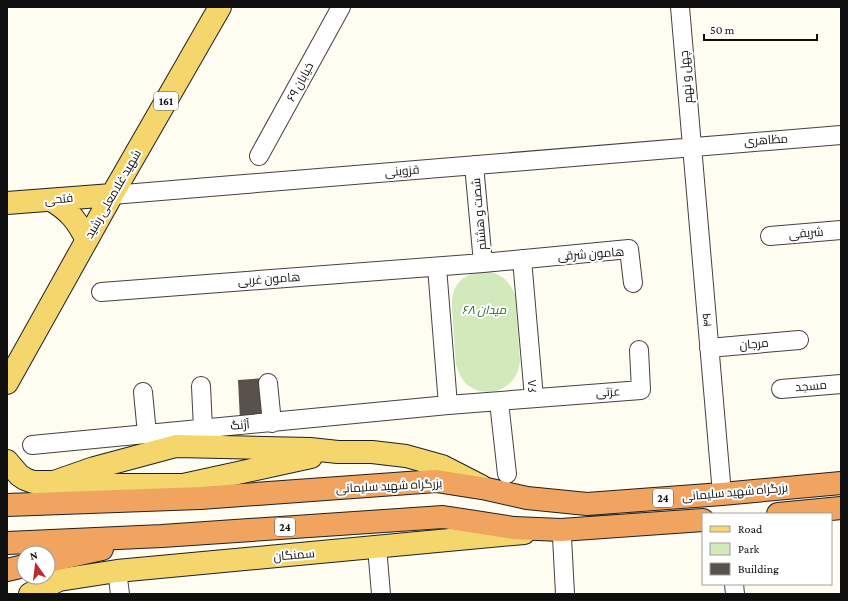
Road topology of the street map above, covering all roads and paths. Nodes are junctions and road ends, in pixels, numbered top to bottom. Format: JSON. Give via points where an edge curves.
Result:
{"nodes":[{"id":1,"x":220,"y":7,"type":"edge"},
{"id":2,"x":341,"y":7,"type":"edge"},
{"id":3,"x":680,"y":7,"type":"edge"},
{"id":4,"x":841,"y":135,"type":"edge"},
{"id":5,"x":692,"y":146,"type":"junction"},
{"id":6,"x":259,"y":156,"type":"dead end"},
{"id":7,"x":474,"y":165,"type":"junction"},
{"id":8,"x":112,"y":195,"type":"junction"},
{"id":9,"x":51,"y":200,"type":"junction"},
{"id":10,"x":7,"y":203,"type":"edge"},
{"id":11,"x":841,"y":230,"type":"edge"},
{"id":12,"x":770,"y":236,"type":"dead end"},
{"id":13,"x":87,"y":240,"type":"junction"},
{"id":14,"x":522,"y":259,"type":"junction"},
{"id":15,"x":483,"y":263,"type":"junction"},
{"id":16,"x":437,"y":266,"type":"junction"},
{"id":17,"x":633,"y":283,"type":"dead end"},
{"id":18,"x":101,"y":292,"type":"dead end"},
{"id":19,"x":798,"y":340,"type":"dead end"},
{"id":20,"x":709,"y":348,"type":"junction"},
{"id":21,"x":639,"y":350,"type":"dead end"},
{"id":22,"x":9,"y":378,"type":"edge"},
{"id":23,"x":268,"y":383,"type":"dead end"},
{"id":24,"x":841,"y":384,"type":"edge"},
{"id":25,"x":201,"y":386,"type":"dead end"},
{"id":26,"x":781,"y":389,"type":"dead end"},
{"id":27,"x":143,"y":392,"type":"dead end"},
{"id":28,"x":534,"y":398,"type":"junction"},
{"id":29,"x":499,"y":402,"type":"junction"},
{"id":30,"x":448,"y":405,"type":"junction"},
{"id":31,"x":272,"y":423,"type":"junction"},
{"id":32,"x":203,"y":429,"type":"junction"},
{"id":33,"x":147,"y":434,"type":"junction"},
{"id":34,"x":32,"y":445,"type":"dead end"},
{"id":35,"x":338,"y":452,"type":"junction"},
{"id":36,"x":7,"y":461,"type":"edge"},
{"id":37,"x":506,"y":474,"type":"dead end"},
{"id":38,"x":54,"y":482,"type":"junction"},
{"id":39,"x":841,"y":483,"type":"edge"},
{"id":40,"x":486,"y":489,"type":"junction"},
{"id":41,"x":722,"y":494,"type":"junction"},
{"id":42,"x":7,"y":505,"type":"edge"},
{"id":43,"x":841,"y":508,"type":"edge"},
{"id":44,"x":788,"y":513,"type":"edge"},
{"id":45,"x":702,"y":520,"type":"edge"},
{"id":46,"x":561,"y":533,"type":"junction"},
{"id":47,"x":162,"y":536,"type":"junction"},
{"id":48,"x":7,"y":543,"type":"edge"},
{"id":49,"x":377,"y":547,"type":"junction"},
{"id":50,"x":56,"y":559,"type":"edge"},
{"id":51,"x":118,"y":571,"type":"junction"},
{"id":52,"x":30,"y":594,"type":"edge"},
{"id":53,"x":120,"y":594,"type":"edge"},
{"id":54,"x":381,"y":594,"type":"edge"},
{"id":55,"x":565,"y":594,"type":"edge"}],
"edges":[{"from":1,"to":8,"type":"main road","name":"شهید غلامعلی رشید","number":"161"},
{"from":2,"to":6,"type":"street","name":"خیابان ۶۹"},
{"from":3,"to":5,"type":"street","name":"چهل و نهم"},
{"from":4,"to":5,"type":"street","name":"مظاهری"},
{"from":5,"to":7,"type":"street","name":"قزوینی"},
{"from":5,"to":20,"type":"street","name":"۴۹"},
{"from":7,"to":8,"type":"street","name":"قزوینی"},
{"from":7,"to":15,"type":"street","name":"شصت و هشتم"},
{"from":8,"to":9,"type":"main road","name":"فتحی"},
{"from":8,"to":13,"type":"main road","name":"شهید غلامعلی رشید","number":"161"},
{"from":9,"to":10,"type":"main road","name":"فتحی"},
{"from":9,"to":13,"type":"main road","via":[[64,207],[74,218]]},
{"from":11,"to":12,"type":"street","name":"شریفی"},
{"from":13,"to":22,"type":"main road","name":"شهید غلامعلی رشید","number":"161"},
{"from":14,"to":15,"type":"street"},
{"from":14,"to":17,"type":"street","name":"هامون شرقی","via":[[629,249]]},
{"from":14,"to":28,"type":"street","name":"۶۸"},
{"from":15,"to":16,"type":"street"},
{"from":16,"to":18,"type":"street","name":"هامون غربی"},
{"from":16,"to":30,"type":"street"},
{"from":19,"to":20,"type":"street","name":"مرجان"},
{"from":20,"to":41,"type":"street","name":"۴۹"},
{"from":21,"to":28,"type":"street","name":"عزتی","via":[[641,390]]},
{"from":23,"to":31,"type":"street"},
{"from":24,"to":26,"type":"street","name":"مسجد"},
{"from":25,"to":32,"type":"street"},
{"from":27,"to":33,"type":"street"},
{"from":28,"to":29,"type":"street","name":"۶۸"},
{"from":29,"to":30,"type":"street","name":"۶۸"},
{"from":29,"to":37,"type":"street"},
{"from":30,"to":31,"type":"street","name":"آژنگ"},
{"from":31,"to":32,"type":"street","name":"آژنگ"},
{"from":32,"to":33,"type":"street","name":"آژنگ"},
{"from":33,"to":34,"type":"street","name":"آژنگ"},
{"from":35,"to":38,"type":"main road","via":[[183,485],[75,485]]},
{"from":35,"to":38,"type":"main road","via":[[176,446],[94,468]]},
{"from":35,"to":40,"type":"main road","via":[[406,456],[442,466]]},
{"from":36,"to":38,"type":"main road","via":[[25,479],[33,482]]},
{"from":39,"to":41,"type":"highway","name":"بزرگراه شهید سلیمانی","number":"24"},
{"from":40,"to":41,"type":"highway","name":"بزرگراه شهید سلیمانی","number":"24","via":[[527,498],[587,504]]},
{"from":40,"to":42,"type":"highway","name":"بزرگراه شهید سلیمانی","number":"24","via":[[436,481],[200,498]]},
{"from":43,"to":44,"type":"highway"},
{"from":45,"to":46,"type":"highway","name":"بزرگراه شهید سلیمانی","number":"24"},
{"from":46,"to":47,"type":"highway","name":"بزرگراه شهید سلیمانی","number":"24","via":[[443,517]]},
{"from":46,"to":49,"type":"main road","name":"سمنگان"},
{"from":46,"to":55,"type":"street"},
{"from":47,"to":48,"type":"highway","name":"بزرگراه شهید سلیمانی","number":"24"},
{"from":47,"to":50,"type":"highway"},
{"from":49,"to":51,"type":"main road","name":"سمنگان"},
{"from":49,"to":54,"type":"street"},
{"from":51,"to":52,"type":"main road","name":"سمنگان","via":[[60,580]]},
{"from":51,"to":53,"type":"street"}]}
